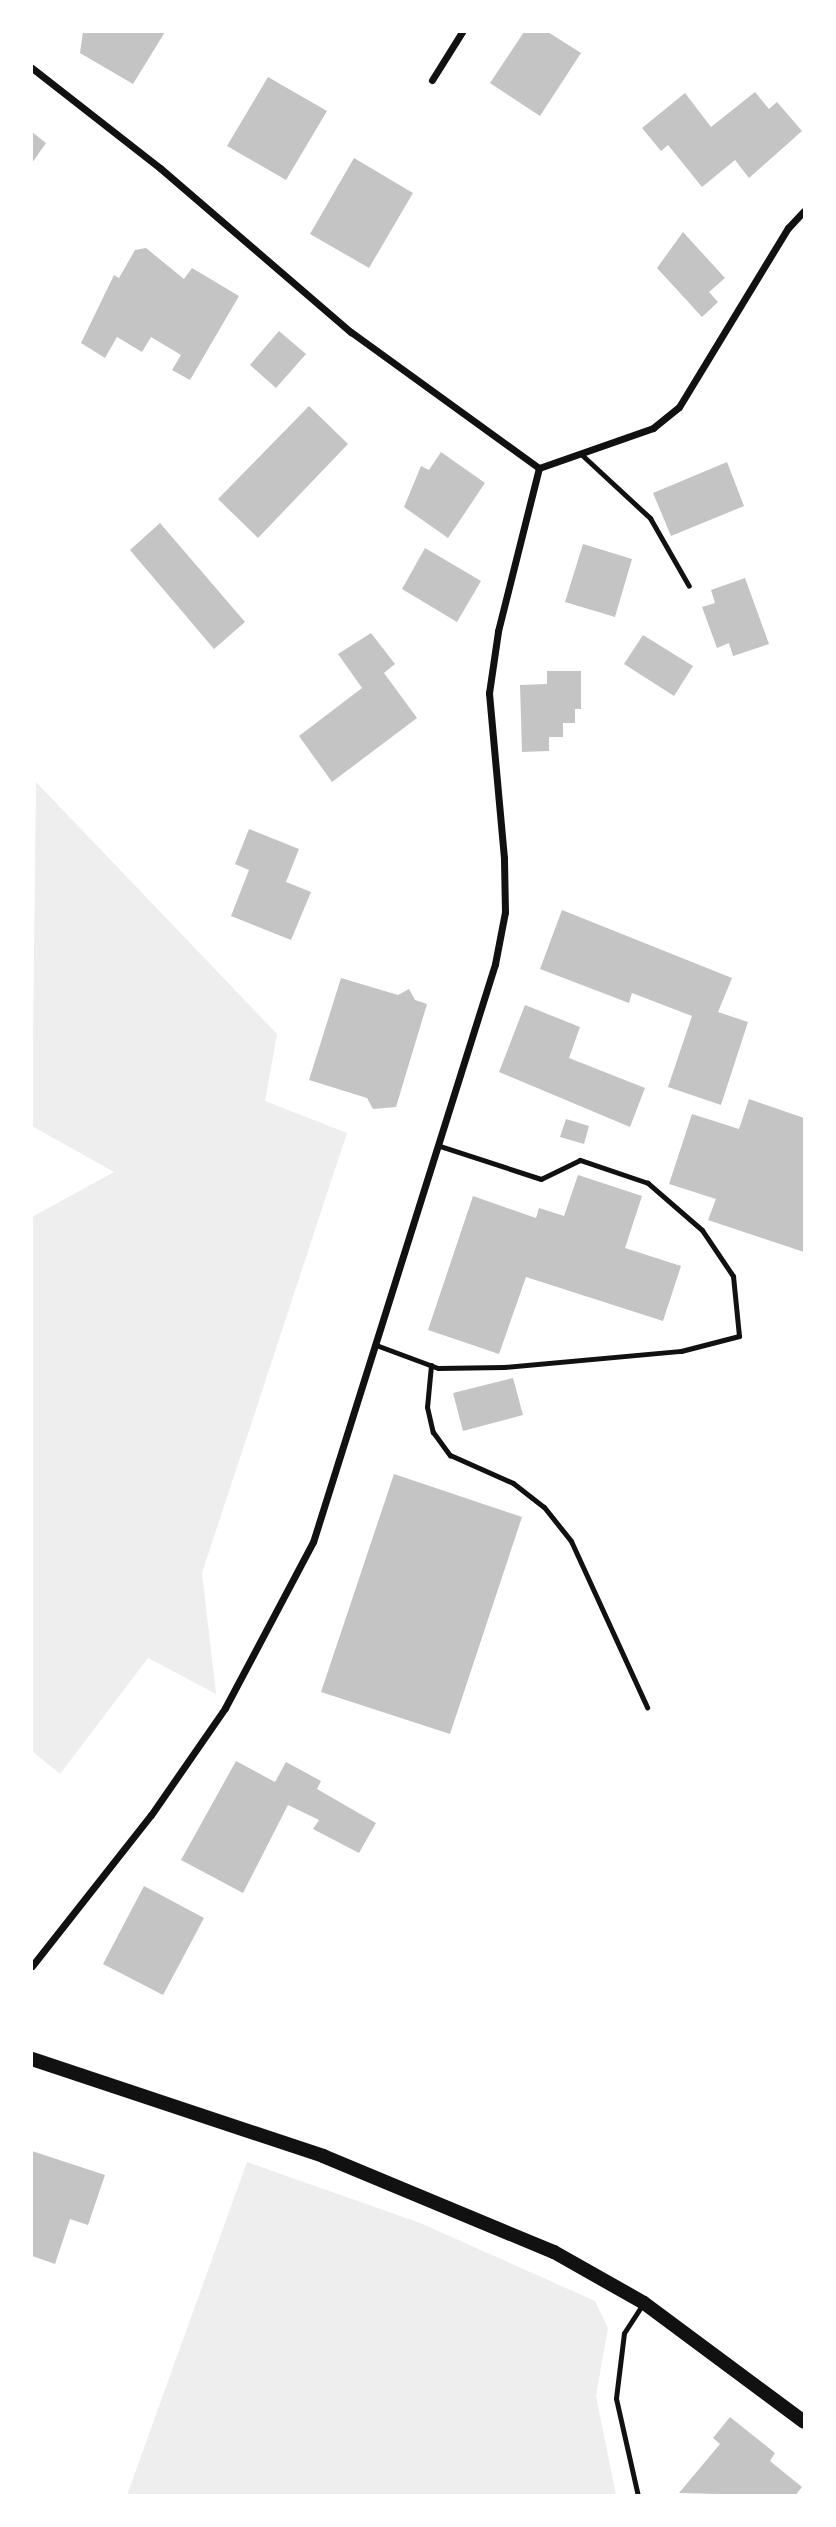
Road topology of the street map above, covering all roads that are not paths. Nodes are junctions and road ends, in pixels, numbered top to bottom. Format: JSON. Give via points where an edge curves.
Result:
{"nodes":[{"id":1,"x":461,"y":32,"type":"edge"},
{"id":2,"x":32,"y":68,"type":"edge"},
{"id":3,"x":432,"y":80,"type":"dead end"},
{"id":4,"x":804,"y":211,"type":"edge"},
{"id":5,"x":582,"y":455,"type":"junction"},
{"id":6,"x":540,"y":468,"type":"junction"},
{"id":7,"x":689,"y":586,"type":"dead end"},
{"id":8,"x":440,"y":1146,"type":"junction"},
{"id":9,"x":376,"y":1345,"type":"junction"},
{"id":10,"x":431,"y":1365,"type":"junction"},
{"id":11,"x":647,"y":1707,"type":"dead end"},
{"id":12,"x":32,"y":1966,"type":"edge"},
{"id":13,"x":32,"y":2059,"type":"edge"},
{"id":14,"x":644,"y":2303,"type":"junction"},
{"id":15,"x":804,"y":2422,"type":"edge"},
{"id":16,"x":638,"y":2496,"type":"edge"}],
"edges":[{"from":1,"to":3,"type":"street"},
{"from":2,"to":6,"type":"street","via":[[160,168],[351,332]]},
{"from":4,"to":5,"type":"street","via":[[679,407],[653,428]]},
{"from":5,"to":6,"type":"street"},
{"from":5,"to":7,"type":"lane","via":[[650,517]]},
{"from":6,"to":8,"type":"street","via":[[498,631],[489,693],[505,912]]},
{"from":8,"to":9,"type":"street"},
{"from":8,"to":10,"type":"lane","via":[[541,1179],[580,1160],[649,1183],[702,1230],[733,1276],[739,1336],[654,1353],[504,1367]]},
{"from":9,"to":10,"type":"lane"},
{"from":9,"to":12,"type":"street","via":[[313,1542],[275,1625],[152,1815]]},
{"from":10,"to":11,"type":"lane","via":[[427,1407],[433,1432],[450,1455],[513,1483],[550,1515],[571,1541]]},
{"from":13,"to":14,"type":"main road","via":[[323,2156],[461,2210],[554,2252]]},
{"from":14,"to":15,"type":"main road"},
{"from":14,"to":16,"type":"lane","via":[[624,2333],[616,2398]]}]}
